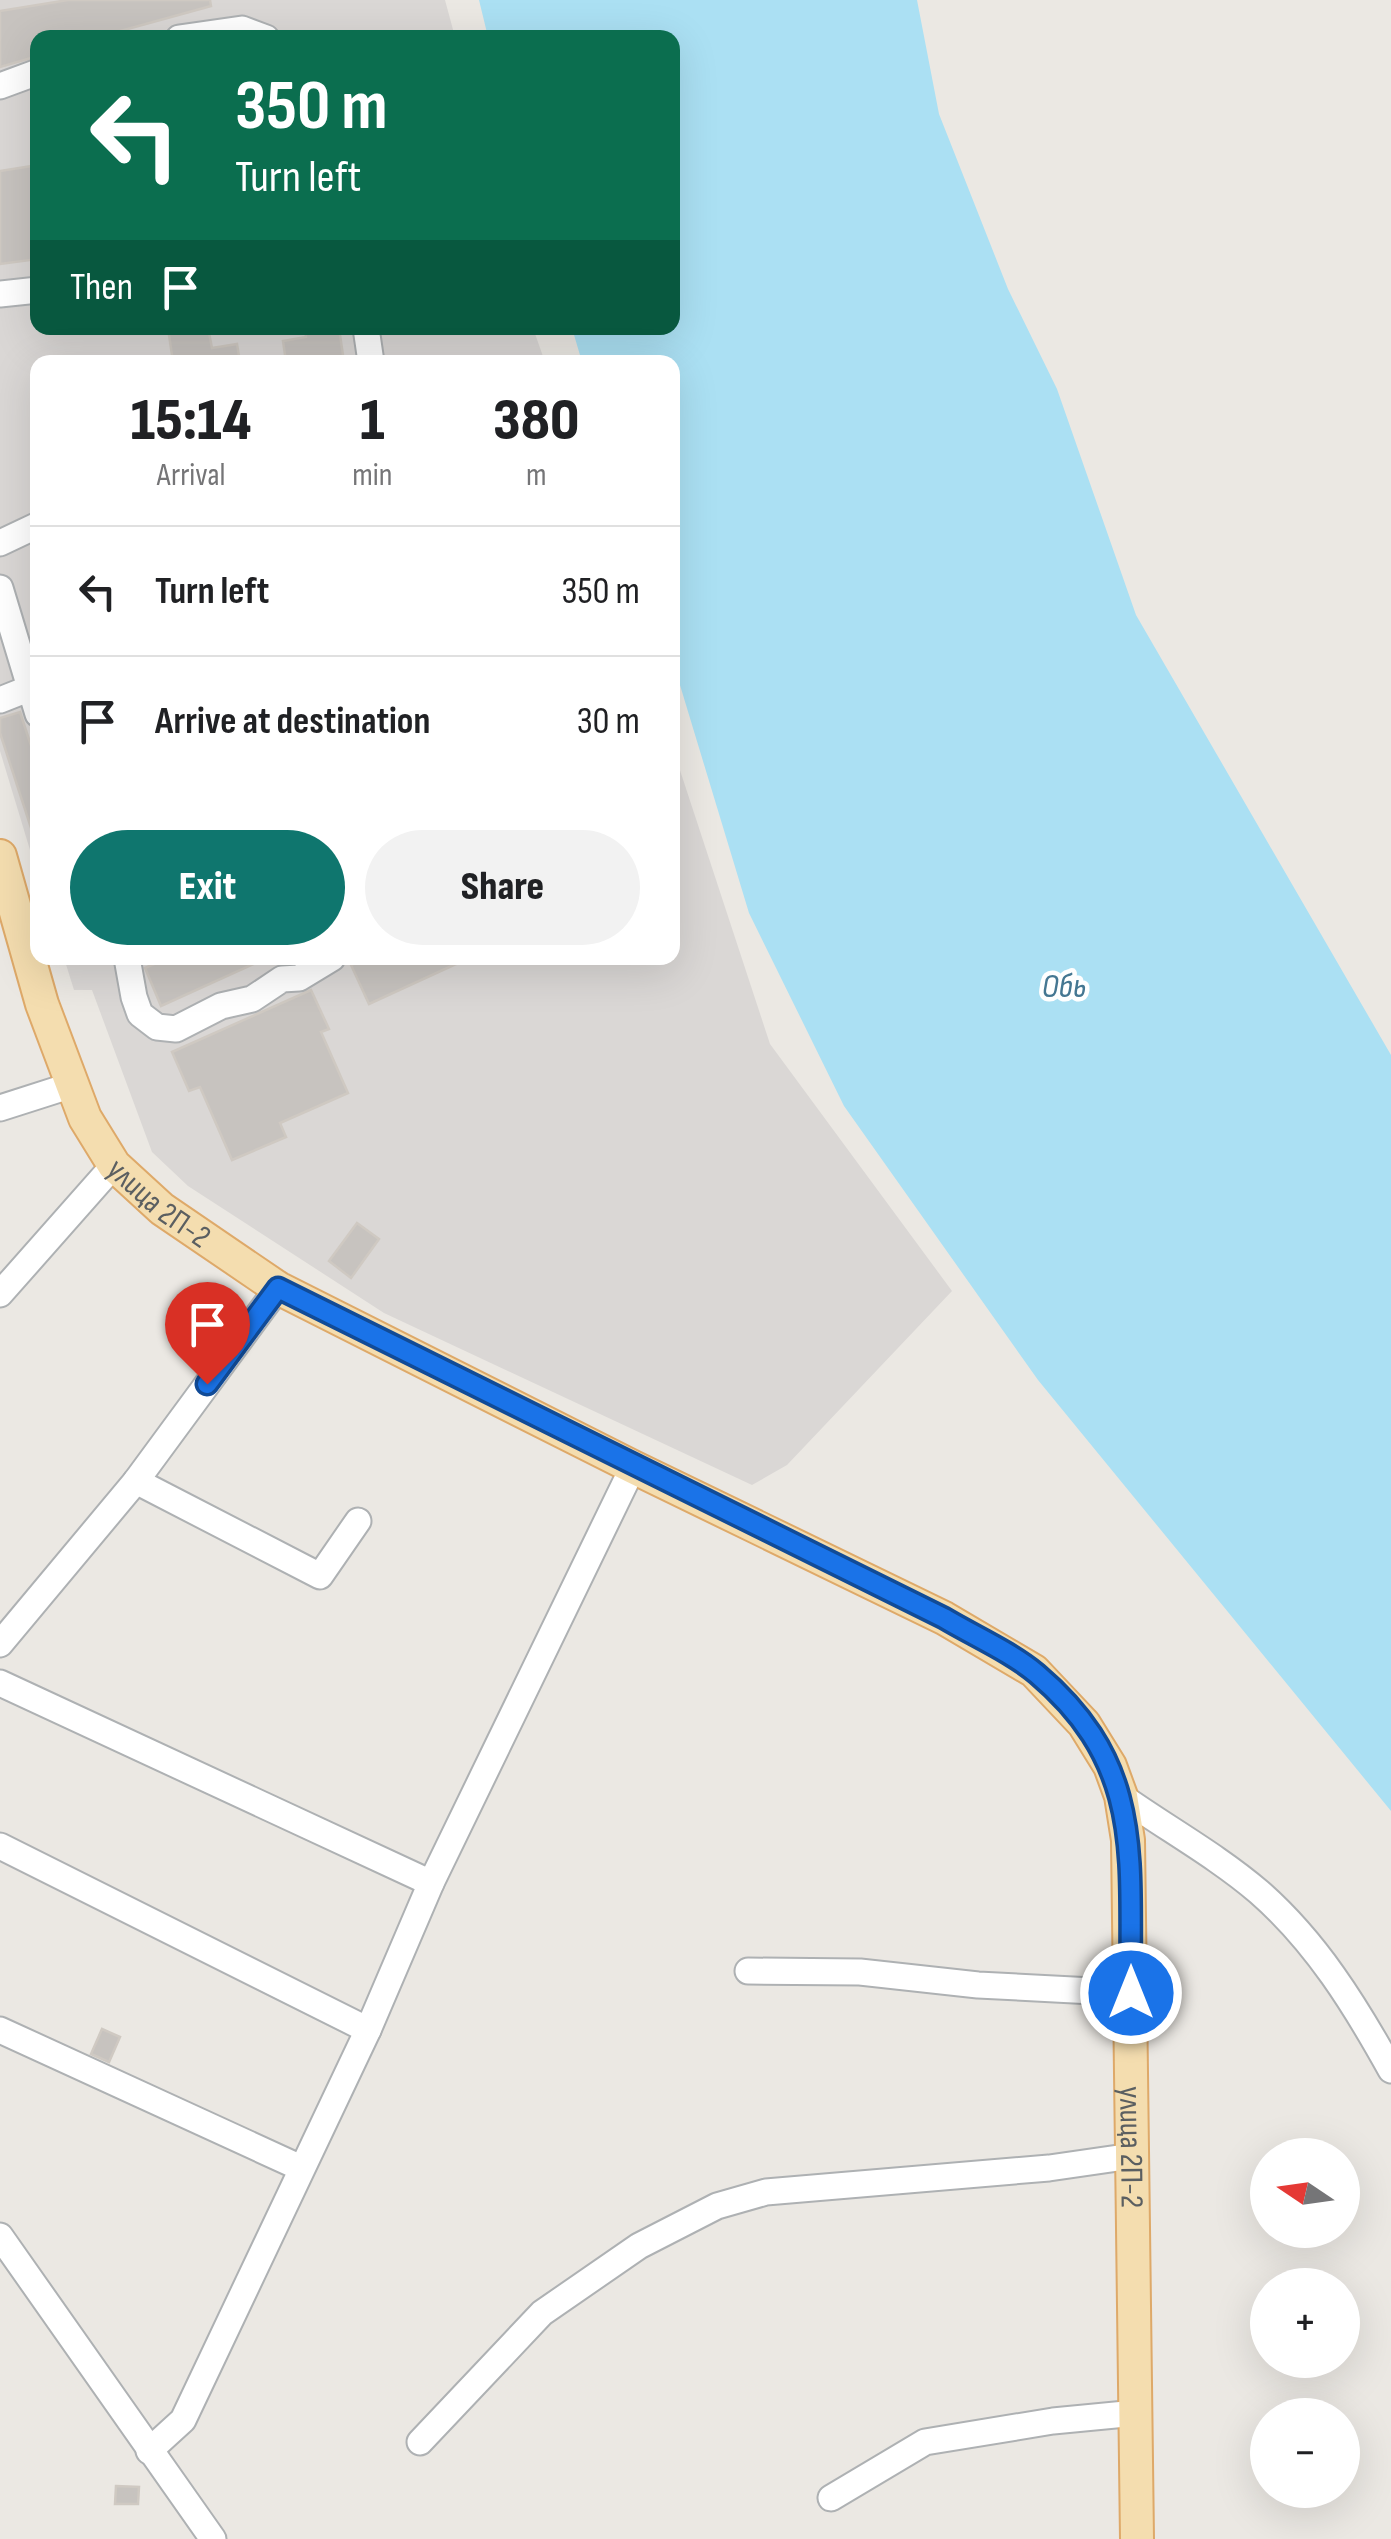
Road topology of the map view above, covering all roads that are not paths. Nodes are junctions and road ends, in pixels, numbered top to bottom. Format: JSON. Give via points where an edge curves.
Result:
{"nodes":[{"id":1,"x":30,"y":75,"type":"edge"},
{"id":2,"x":0,"y":86,"type":"edge"},
{"id":3,"x":30,"y":291,"type":"edge"},
{"id":4,"x":0,"y":294,"type":"edge"},
{"id":5,"x":30,"y":529,"type":"edge"},
{"id":6,"x":0,"y":543,"type":"edge"},
{"id":7,"x":0,"y":588,"type":"edge"},
{"id":8,"x":30,"y":674,"type":"edge"},
{"id":9,"x":30,"y":688,"type":"edge"},
{"id":10,"x":0,"y":700,"type":"edge"},
{"id":11,"x":2,"y":873,"type":"edge"},
{"id":12,"x":30,"y":965,"type":"edge"},
{"id":13,"x":30,"y":965,"type":"edge"},
{"id":14,"x":131,"y":965,"type":"edge"},
{"id":15,"x":320,"y":965,"type":"edge"},
{"id":16,"x":72,"y":1085,"type":"junction"},
{"id":17,"x":0,"y":1108,"type":"edge"},
{"id":18,"x":114,"y":1164,"type":"junction"},
{"id":19,"x":278,"y":1288,"type":"junction"},
{"id":20,"x":0,"y":1294,"type":"edge"},
{"id":21,"x":634,"y":1467,"type":"junction"},
{"id":22,"x":136,"y":1481,"type":"junction"},
{"id":23,"x":358,"y":1521,"type":"dead end"},
{"id":24,"x":0,"y":1644,"type":"edge"},
{"id":25,"x":0,"y":1683,"type":"edge"},
{"id":26,"x":1121,"y":1796,"type":"junction"},
{"id":27,"x":0,"y":1846,"type":"edge"},
{"id":28,"x":431,"y":1882,"type":"junction"},
{"id":29,"x":748,"y":1971,"type":"dead end"},
{"id":30,"x":1131,"y":1993,"type":"junction"},
{"id":31,"x":0,"y":2030,"type":"edge"},
{"id":32,"x":368,"y":2030,"type":"junction"},
{"id":33,"x":1391,"y":2070,"type":"edge"},
{"id":34,"x":1132,"y":2156,"type":"junction"},
{"id":35,"x":302,"y":2168,"type":"junction"},
{"id":36,"x":1,"y":2238,"type":"edge"},
{"id":37,"x":1136,"y":2413,"type":"junction"},
{"id":38,"x":420,"y":2442,"type":"dead end"},
{"id":39,"x":149,"y":2451,"type":"junction"},
{"id":40,"x":830,"y":2498,"type":"dead end"},
{"id":41,"x":213,"y":2539,"type":"edge"},
{"id":42,"x":1137,"y":2539,"type":"edge"}],
"edges":[{"from":1,"to":2,"type":"street"},
{"from":3,"to":4,"type":"street"},
{"from":5,"to":6,"type":"street"},
{"from":7,"to":8,"type":"street"},
{"from":9,"to":10,"type":"street"},
{"from":11,"to":12,"type":"main road","name":"улица 2П-2"},
{"from":13,"to":16,"type":"main road","name":"улица 2П-2"},
{"from":14,"to":15,"type":"street","via":[[140,1014],[158,1027],[176,1029]]},
{"from":16,"to":17,"type":"street"},
{"from":16,"to":18,"type":"main road","name":"улица 2П-2"},
{"from":18,"to":19,"type":"main road","name":"улица 2П-2","via":[[162,1209]]},
{"from":18,"to":20,"type":"street"},
{"from":19,"to":21,"type":"main road","name":"улица 2П-2"},
{"from":19,"to":22,"type":"street"},
{"from":21,"to":26,"type":"main road","name":"улица 2П-2","via":[[944,1618],[1034,1672],[1084,1724]]},
{"from":21,"to":28,"type":"street"},
{"from":22,"to":23,"type":"street","via":[[320,1576]]},
{"from":22,"to":24,"type":"street"},
{"from":25,"to":28,"type":"street"},
{"from":26,"to":30,"type":"main road","name":"улица 2П-2"},
{"from":26,"to":33,"type":"street","via":[[1259,1892],[1350,1996]]},
{"from":27,"to":32,"type":"street"},
{"from":28,"to":32,"type":"street"},
{"from":29,"to":30,"type":"street","via":[[860,1972]]},
{"from":30,"to":34,"type":"main road","name":"улица 2П-2"},
{"from":31,"to":35,"type":"street"},
{"from":32,"to":35,"type":"street"},
{"from":34,"to":37,"type":"main road","name":"улица 2П-2"},
{"from":34,"to":38,"type":"street","via":[[766,2192],[717,2206],[638,2246],[542,2313]]},
{"from":35,"to":39,"type":"street","via":[[183,2420]]},
{"from":36,"to":39,"type":"street"},
{"from":37,"to":40,"type":"street","via":[[924,2442]]},
{"from":37,"to":42,"type":"main road","name":"улица 2П-2"},
{"from":39,"to":41,"type":"street"}]}
